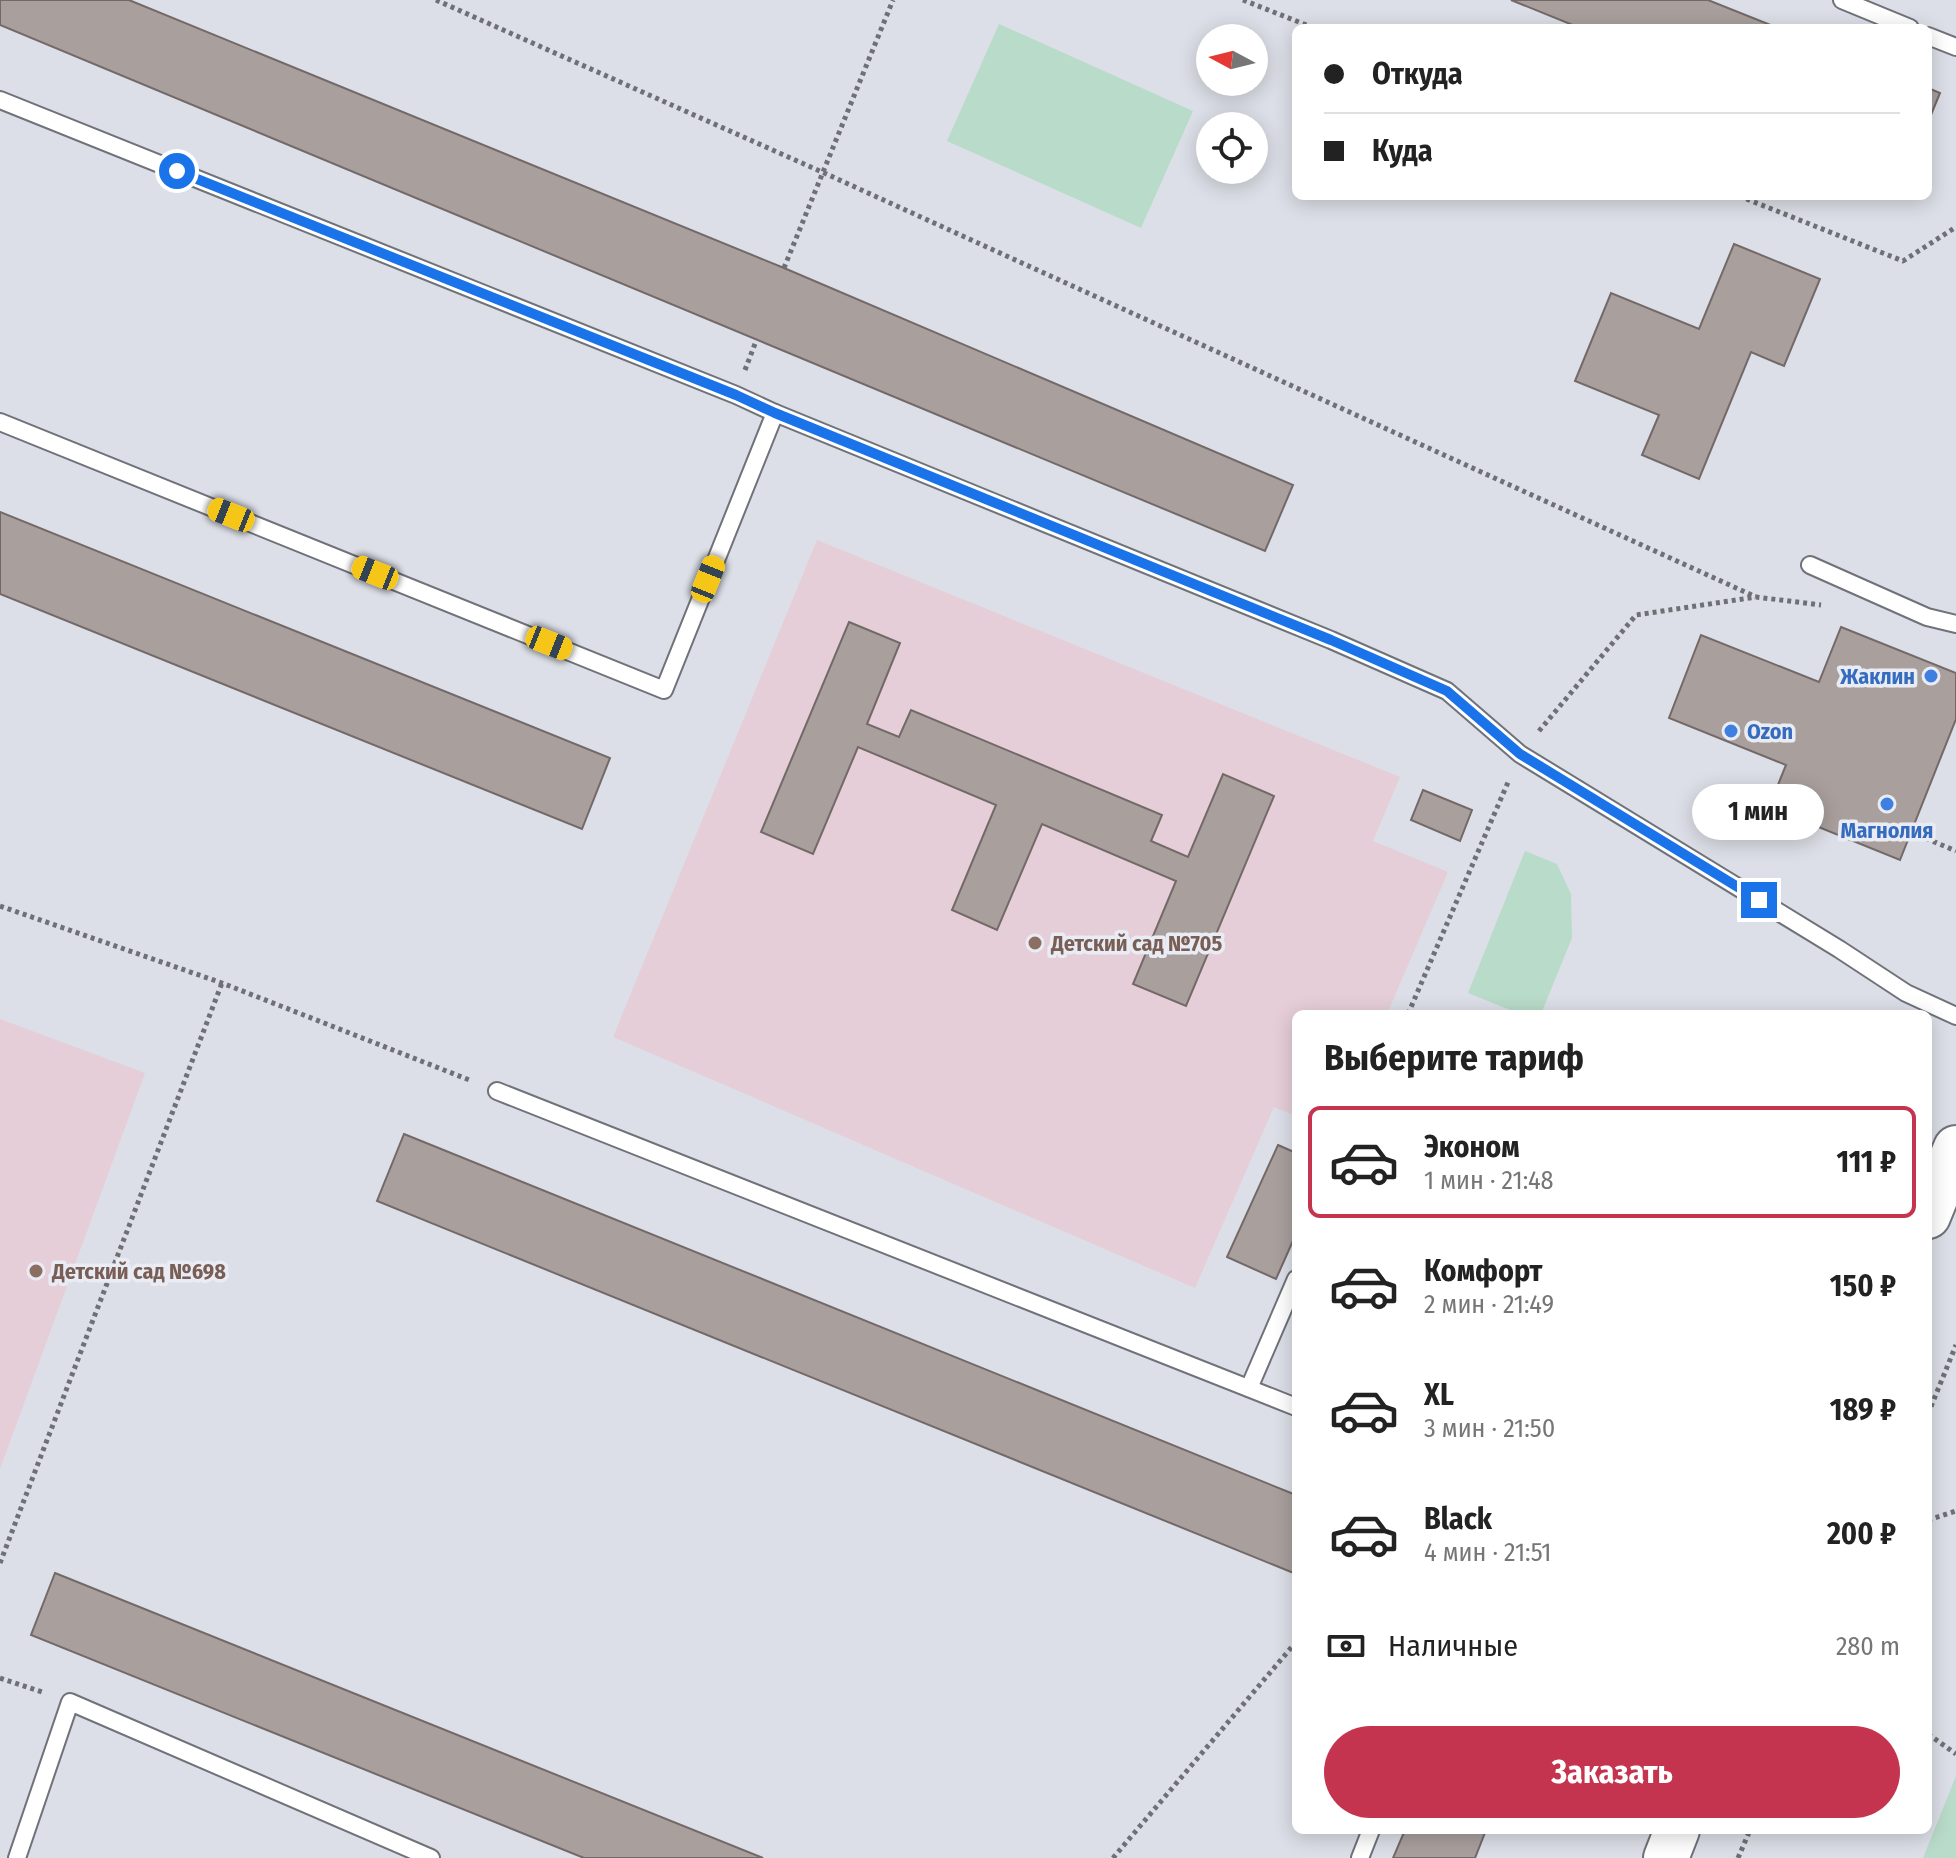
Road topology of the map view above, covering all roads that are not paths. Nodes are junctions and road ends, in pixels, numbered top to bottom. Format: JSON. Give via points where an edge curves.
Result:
{"nodes":[{"id":1,"x":1842,"y":0,"type":"edge"},
{"id":2,"x":1900,"y":24,"type":"edge"},
{"id":3,"x":1932,"y":38,"type":"edge"},
{"id":4,"x":1956,"y":47,"type":"edge"},
{"id":5,"x":0,"y":100,"type":"edge"},
{"id":6,"x":775,"y":413,"type":"junction"},
{"id":7,"x":0,"y":422,"type":"edge"},
{"id":8,"x":1810,"y":565,"type":"dead end"},
{"id":9,"x":1956,"y":624,"type":"edge"},
{"id":10,"x":1956,"y":1016,"type":"edge"},
{"id":11,"x":497,"y":1091,"type":"road end"},
{"id":12,"x":1956,"y":1148,"type":"edge"},
{"id":13,"x":1932,"y":1206,"type":"edge"},
{"id":14,"x":1292,"y":1288,"type":"edge"},
{"id":15,"x":1249,"y":1388,"type":"junction"},
{"id":16,"x":1292,"y":1405,"type":"edge"},
{"id":17,"x":1369,"y":1834,"type":"edge"},
{"id":18,"x":1675,"y":1834,"type":"edge"},
{"id":19,"x":17,"y":1858,"type":"edge"},
{"id":20,"x":431,"y":1858,"type":"edge"},
{"id":21,"x":1360,"y":1858,"type":"edge"},
{"id":22,"x":1666,"y":1858,"type":"edge"}],
"edges":[{"from":1,"to":2,"type":"lane"},
{"from":3,"to":4,"type":"lane"},
{"from":5,"to":6,"type":"lane"},
{"from":6,"to":7,"type":"lane","via":[[664,690]]},
{"from":6,"to":10,"type":"lane","via":[[1447,691],[1520,754],[1906,993]]},
{"from":8,"to":9,"type":"lane","via":[[1927,617]]},
{"from":11,"to":15,"type":"lane"},
{"from":12,"to":13,"type":"street"},
{"from":14,"to":15,"type":"lane"},
{"from":15,"to":16,"type":"lane"},
{"from":17,"to":21,"type":"lane"},
{"from":18,"to":22,"type":"street"},
{"from":19,"to":20,"type":"lane","via":[[70,1702]]}]}
